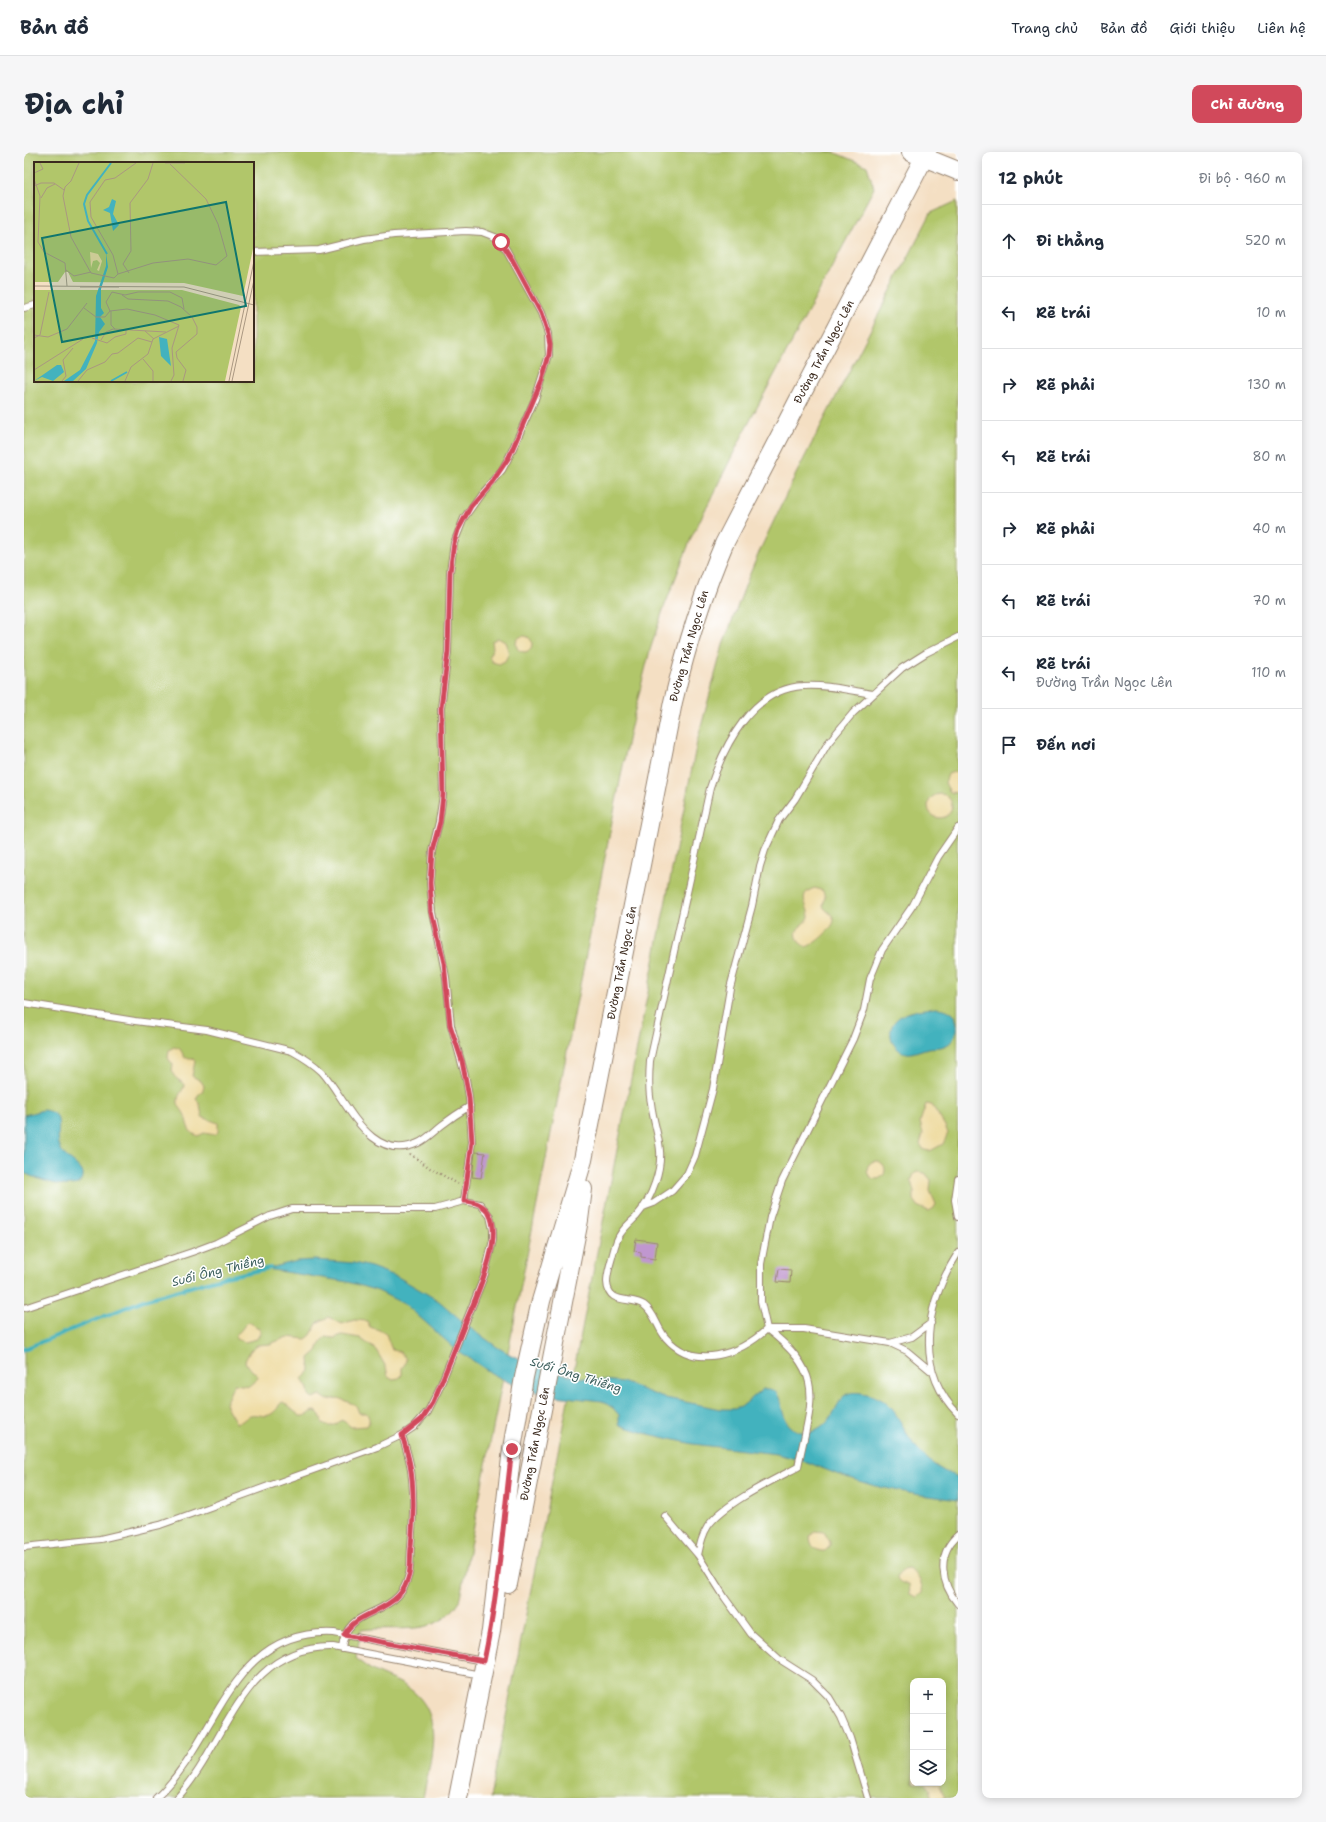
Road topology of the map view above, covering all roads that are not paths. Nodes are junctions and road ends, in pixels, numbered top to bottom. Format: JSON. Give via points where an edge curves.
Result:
{"nodes":[{"id":1,"x":921,"y":154,"type":"edge"},
{"id":2,"x":958,"y":171,"type":"edge"},
{"id":3,"x":254,"y":252,"type":"edge"},
{"id":4,"x":34,"y":305,"type":"edge"},
{"id":5,"x":24,"y":308,"type":"edge"},
{"id":6,"x":958,"y":638,"type":"edge"},
{"id":7,"x":873,"y":694,"type":"junction"},
{"id":8,"x":958,"y":828,"type":"edge"},
{"id":9,"x":24,"y":1003,"type":"edge"},
{"id":10,"x":470,"y":1106,"type":"junction"},
{"id":11,"x":583,"y":1160,"type":"junction"},
{"id":12,"x":958,"y":1179,"type":"edge"},
{"id":13,"x":464,"y":1201,"type":"junction"},
{"id":14,"x":643,"y":1207,"type":"junction"},
{"id":15,"x":958,"y":1217,"type":"edge"},
{"id":16,"x":958,"y":1253,"type":"edge"},
{"id":17,"x":24,"y":1308,"type":"edge"},
{"id":18,"x":931,"y":1323,"type":"junction"},
{"id":19,"x":767,"y":1329,"type":"junction"},
{"id":20,"x":890,"y":1343,"type":"junction"},
{"id":21,"x":932,"y":1372,"type":"junction"},
{"id":22,"x":958,"y":1414,"type":"edge"},
{"id":23,"x":402,"y":1435,"type":"junction"},
{"id":24,"x":665,"y":1516,"type":"dead end"},
{"id":25,"x":958,"y":1535,"type":"edge"},
{"id":26,"x":24,"y":1547,"type":"edge"},
{"id":27,"x":698,"y":1556,"type":"junction"},
{"id":28,"x":958,"y":1604,"type":"edge"},
{"id":29,"x":491,"y":1631,"type":"junction"},
{"id":30,"x":344,"y":1635,"type":"junction"},
{"id":31,"x":342,"y":1649,"type":"junction"},
{"id":32,"x":483,"y":1668,"type":"junction"},
{"id":33,"x":156,"y":1798,"type":"edge"},
{"id":34,"x":177,"y":1798,"type":"edge"},
{"id":35,"x":458,"y":1798,"type":"edge"},
{"id":36,"x":868,"y":1798,"type":"edge"}],
"edges":[{"from":1,"to":2,"type":"street"},
{"from":1,"to":11,"type":"street","name":"Đường Trần Ngọc Lên","via":[[741,511],[700,603],[673,702]]},
{"from":3,"to":10,"type":"lane","via":[[319,250],[379,237],[424,233],[482,232],[495,237],[506,249],[541,313],[548,334],[549,355],[535,399],[506,464],[464,518],[454,543],[450,572],[448,652],[441,708],[443,795],[440,822],[432,851],[430,883],[432,912],[444,963],[450,1025],[466,1079]]},
{"from":4,"to":5,"type":"lane"},
{"from":6,"to":7,"type":"lane","via":[[902,668]]},
{"from":7,"to":14,"type":"lane","via":[[828,743],[771,835],[760,866],[730,988],[712,1089],[693,1161],[687,1174],[672,1192]]},
{"from":7,"to":14,"type":"lane","via":[[812,686],[795,686],[777,692],[761,703],[743,722],[716,771],[710,788],[650,1061],[649,1091],[661,1152],[655,1184]]},
{"from":8,"to":19,"type":"lane","via":[[938,857],[913,905],[882,950],[870,979],[864,1010],[853,1039],[782,1181],[770,1217],[761,1264],[761,1295]]},
{"from":9,"to":10,"type":"lane","via":[[207,1030],[292,1052],[321,1071],[367,1134],[384,1144],[402,1147],[418,1142]]},
{"from":10,"to":13,"type":"lane","via":[[472,1142]]},
{"from":11,"to":29,"type":"street","name":"Đường Trần Ngọc Lên","via":[[542,1302],[521,1394],[512,1449]]},
{"from":11,"to":29,"type":"street","name":"Đường Trần Ngọc Lên","via":[[583,1192],[579,1220],[551,1365],[507,1588]]},
{"from":12,"to":15,"type":"lane","via":[[955,1200]]},
{"from":13,"to":17,"type":"lane","via":[[435,1209],[302,1208],[280,1212],[192,1252]]},
{"from":13,"to":23,"type":"lane","via":[[475,1202],[490,1216],[493,1246],[468,1317],[428,1411],[414,1427]]},
{"from":14,"to":19,"type":"lane","via":[[621,1232],[614,1247],[607,1280],[614,1296],[643,1304],[672,1344],[696,1356],[714,1356],[738,1350]]},
{"from":16,"to":18,"type":"lane","via":[[942,1286]]},
{"from":18,"to":20,"type":"lane","via":[[912,1337]]},
{"from":18,"to":21,"type":"lane","via":[[928,1346]]},
{"from":19,"to":20,"type":"lane","via":[[804,1329]]},
{"from":19,"to":27,"type":"lane","via":[[799,1358],[808,1376],[811,1402],[798,1466],[720,1512],[708,1526]]},
{"from":20,"to":21,"type":"lane","via":[[916,1357]]},
{"from":21,"to":22,"type":"lane","via":[[940,1391]]},
{"from":23,"to":26,"type":"lane","via":[[350,1457],[160,1525],[100,1539]]},
{"from":23,"to":30,"type":"lane","via":[[410,1465],[412,1491],[408,1578],[404,1589],[394,1600],[357,1620]]},
{"from":24,"to":27,"type":"lane"},
{"from":25,"to":28,"type":"lane","via":[[946,1550],[942,1567],[945,1584]]},
{"from":27,"to":36,"type":"lane","via":[[751,1634],[779,1659],[812,1680],[829,1697],[850,1738]]},
{"from":29,"to":32,"type":"street","name":"Đường Trần Ngọc Lên"},
{"from":30,"to":31,"type":"lane"},
{"from":30,"to":32,"type":"lane"},
{"from":30,"to":33,"type":"lane","via":[[324,1633],[297,1636],[273,1646],[252,1663],[220,1707],[182,1770]]},
{"from":31,"to":32,"type":"lane"},
{"from":31,"to":34,"type":"lane","via":[[324,1647],[301,1650],[280,1659],[262,1673],[232,1715],[202,1765]]},
{"from":32,"to":35,"type":"street","name":"Đường Trần Ngọc Lên"}]}
